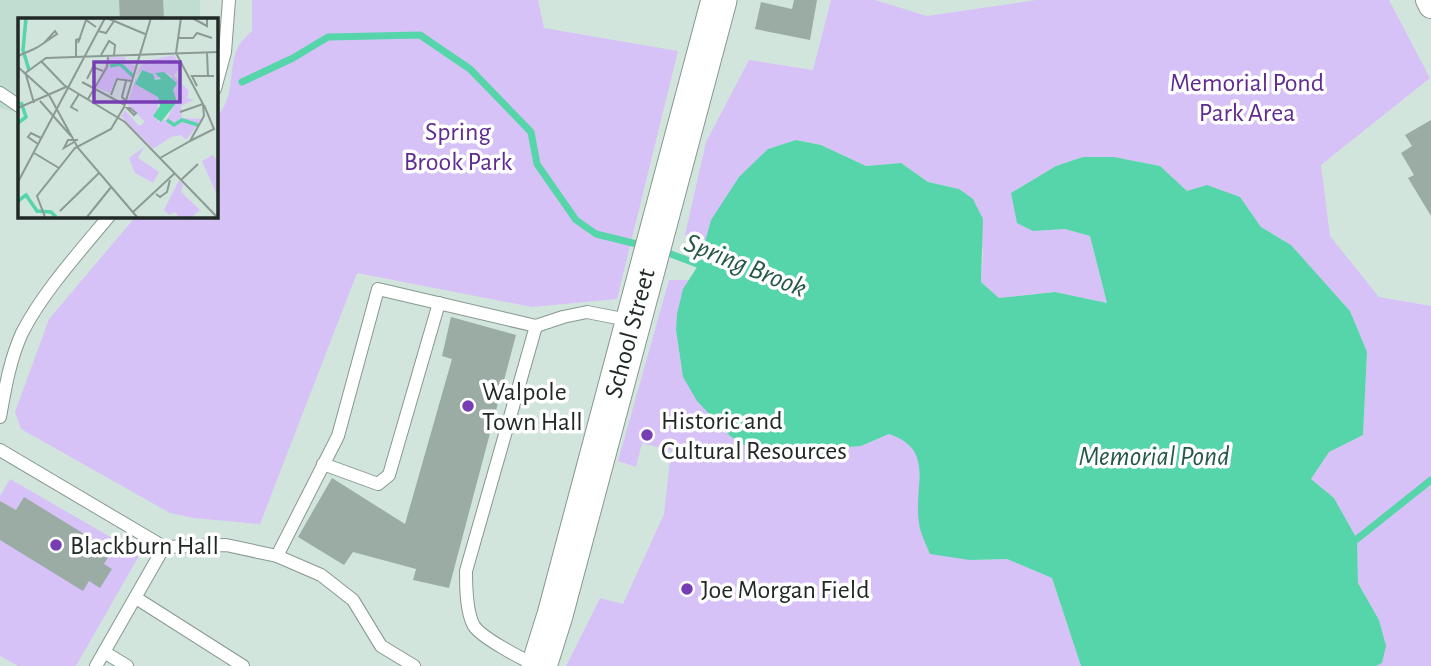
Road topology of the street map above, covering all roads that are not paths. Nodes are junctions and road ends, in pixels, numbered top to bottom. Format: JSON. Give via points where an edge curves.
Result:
{"nodes":[{"id":1,"x":229,"y":0,"type":"edge"},
{"id":2,"x":719,"y":0,"type":"edge"},
{"id":3,"x":1428,"y":0,"type":"edge"},
{"id":4,"x":1431,"y":6,"type":"edge"},
{"id":5,"x":219,"y":61,"type":"edge"},
{"id":6,"x":0,"y":93,"type":"edge"},
{"id":7,"x":18,"y":105,"type":"edge"},
{"id":8,"x":108,"y":217,"type":"edge"},
{"id":9,"x":439,"y":303,"type":"junction"},
{"id":10,"x":633,"y":321,"type":"junction"},
{"id":11,"x":536,"y":326,"type":"junction"},
{"id":12,"x":4,"y":373,"type":"edge"},
{"id":13,"x":0,"y":417,"type":"edge"},
{"id":14,"x":0,"y":450,"type":"edge"},
{"id":15,"x":323,"y":464,"type":"junction"},
{"id":16,"x":164,"y":547,"type":"junction"},
{"id":17,"x":276,"y":556,"type":"junction"},
{"id":18,"x":136,"y":598,"type":"junction"},
{"id":19,"x":104,"y":652,"type":"junction"},
{"id":20,"x":96,"y":666,"type":"edge"},
{"id":21,"x":127,"y":666,"type":"edge"},
{"id":22,"x":243,"y":666,"type":"edge"},
{"id":23,"x":414,"y":666,"type":"edge"},
{"id":24,"x":538,"y":666,"type":"edge"}],
"edges":[{"from":1,"to":5,"type":"lane"},
{"from":2,"to":10,"type":"street","name":"School Street"},
{"from":3,"to":4,"type":"street"},
{"from":6,"to":7,"type":"lane"},
{"from":8,"to":12,"type":"lane","via":[[31,318]]},
{"from":9,"to":11,"type":"lane"},
{"from":9,"to":15,"type":"lane","via":[[378,289],[338,436]]},
{"from":9,"to":15,"type":"lane","via":[[389,475],[378,484]]},
{"from":10,"to":11,"type":"lane","via":[[587,312]]},
{"from":10,"to":24,"type":"street","name":"School Street"},
{"from":11,"to":24,"type":"lane","via":[[466,571],[466,595],[474,627],[513,655]]},
{"from":12,"to":13,"type":"lane"},
{"from":14,"to":16,"type":"lane"},
{"from":15,"to":17,"type":"lane"},
{"from":16,"to":17,"type":"lane","via":[[226,545]]},
{"from":16,"to":18,"type":"lane"},
{"from":17,"to":23,"type":"lane","via":[[321,575],[353,600],[381,646]]},
{"from":18,"to":19,"type":"lane"},
{"from":18,"to":22,"type":"lane"},
{"from":19,"to":20,"type":"lane"},
{"from":19,"to":21,"type":"lane"}]}
